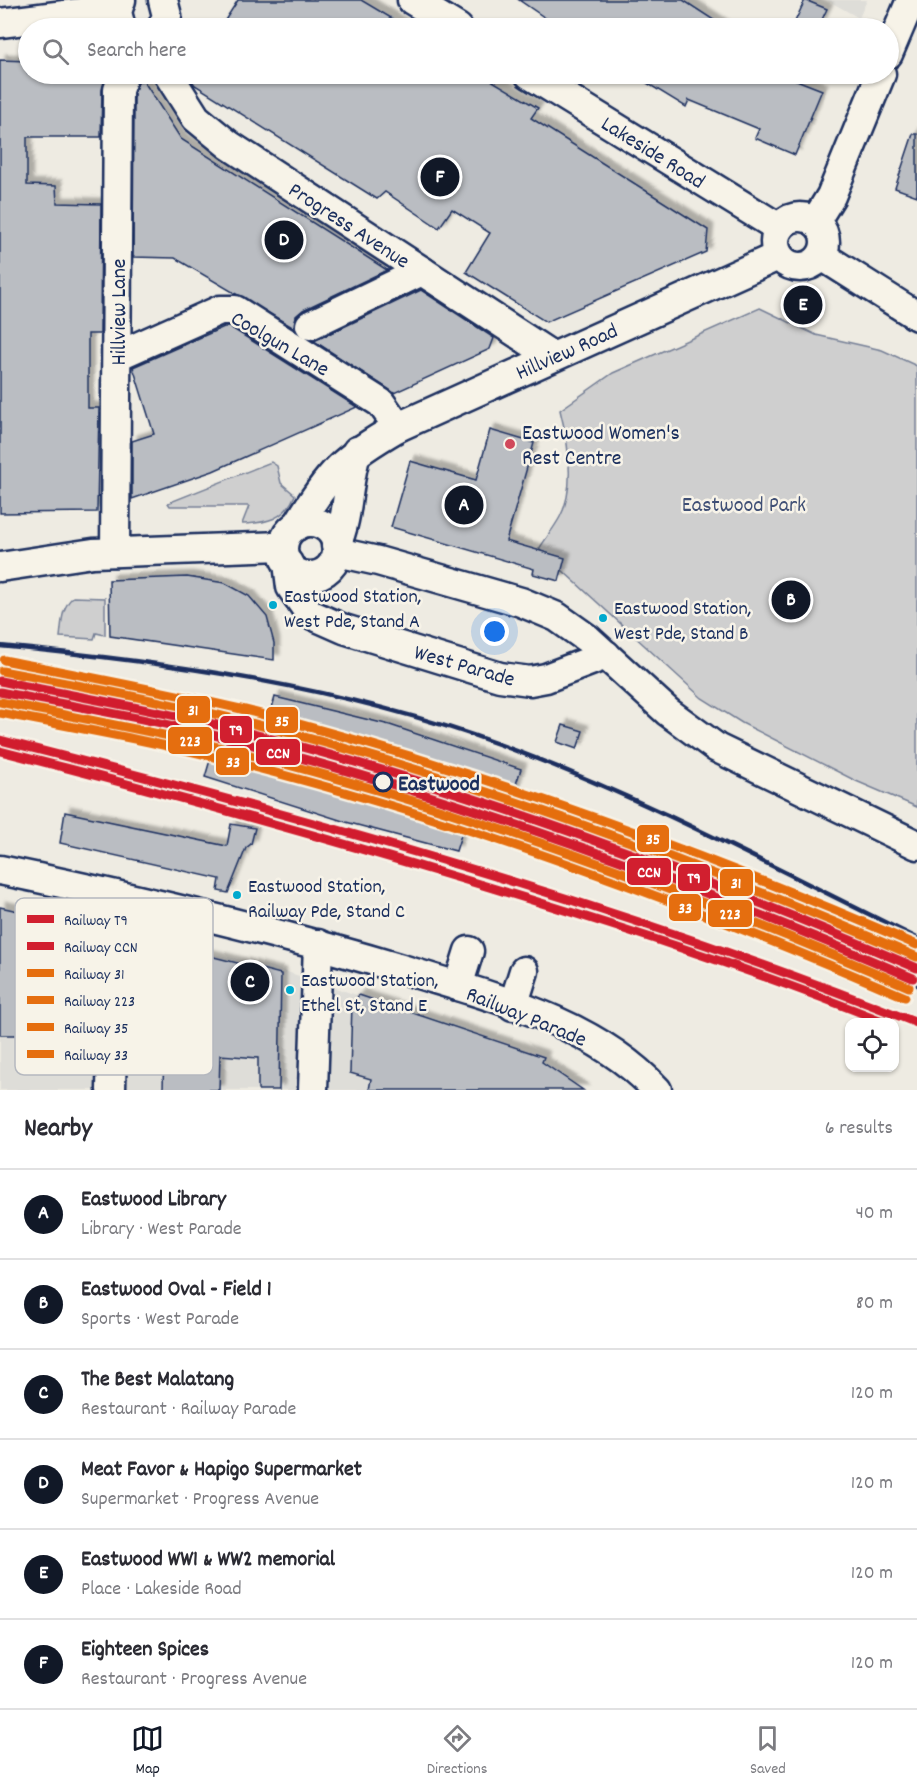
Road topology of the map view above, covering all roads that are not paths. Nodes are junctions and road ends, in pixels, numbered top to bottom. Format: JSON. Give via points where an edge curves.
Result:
{"nodes":[{"id":1,"x":910,"y":0,"type":"edge"},
{"id":2,"x":418,"y":2,"type":"edge"},
{"id":3,"x":120,"y":11,"type":"edge"},
{"id":4,"x":47,"y":18,"type":"edge"},
{"id":5,"x":443,"y":18,"type":"edge"},
{"id":6,"x":18,"y":22,"type":"edge"},
{"id":7,"x":0,"y":25,"type":"edge"},
{"id":8,"x":899,"y":27,"type":"edge"},
{"id":9,"x":18,"y":28,"type":"edge"},
{"id":10,"x":120,"y":84,"type":"edge"},
{"id":11,"x":174,"y":84,"type":"edge"},
{"id":12,"x":544,"y":84,"type":"edge"},
{"id":13,"x":877,"y":84,"type":"edge"},
{"id":14,"x":815,"y":222,"type":"junction"},
{"id":15,"x":779,"y":242,"type":"junction"},
{"id":16,"x":822,"y":256,"type":"junction"},
{"id":17,"x":422,"y":271,"type":"junction"},
{"id":18,"x":917,"y":316,"type":"edge"},
{"id":19,"x":310,"y":325,"type":"dead end"},
{"id":20,"x":117,"y":356,"type":"junction"},
{"id":21,"x":552,"y":356,"type":"junction"},
{"id":22,"x":398,"y":427,"type":"junction"},
{"id":23,"x":357,"y":451,"type":"junction"},
{"id":24,"x":289,"y":545,"type":"junction"},
{"id":25,"x":336,"y":548,"type":"junction"},
{"id":26,"x":115,"y":552,"type":"junction"},
{"id":27,"x":0,"y":567,"type":"edge"},
{"id":28,"x":606,"y":655,"type":"junction"},
{"id":29,"x":917,"y":845,"type":"edge"},
{"id":30,"x":0,"y":870,"type":"edge"},
{"id":31,"x":115,"y":895,"type":"junction"},
{"id":32,"x":115,"y":898,"type":"edge"},
{"id":33,"x":127,"y":898,"type":"edge"},
{"id":34,"x":213,"y":919,"type":"edge"},
{"id":35,"x":318,"y":944,"type":"junction"},
{"id":36,"x":469,"y":951,"type":"dead end"},
{"id":37,"x":524,"y":971,"type":"dead end"},
{"id":38,"x":458,"y":986,"type":"junction"},
{"id":39,"x":513,"y":1006,"type":"junction"},
{"id":40,"x":313,"y":1090,"type":"edge"},
{"id":41,"x":657,"y":1090,"type":"edge"}],
"edges":[{"from":1,"to":8,"type":"street"},
{"from":2,"to":5,"type":"street"},
{"from":3,"to":4,"type":"street"},
{"from":6,"to":7,"type":"street"},
{"from":7,"to":9,"type":"street"},
{"from":10,"to":20,"type":"street","name":"Hillview Lane"},
{"from":11,"to":17,"type":"street","name":"Progress Avenue","via":[[184,103],[212,132]]},
{"from":12,"to":15,"type":"street","name":"Lakeside Road"},
{"from":13,"to":14,"type":"street","via":[[831,196]]},
{"from":14,"to":15,"type":"street","via":[[792,218]]},
{"from":14,"to":16,"type":"street","via":[[824,234]]},
{"from":15,"to":16,"type":"street","via":[[789,266],[803,268]]},
{"from":15,"to":21,"type":"street","name":"Hillview Road"},
{"from":16,"to":18,"type":"street"},
{"from":17,"to":19,"type":"street"},
{"from":17,"to":21,"type":"street","name":"Progress Avenue"},
{"from":20,"to":22,"type":"street","name":"Coolgun Lane","via":[[220,310],[235,310],[381,403]]},
{"from":20,"to":26,"type":"street","name":"Hillview Lane"},
{"from":21,"to":22,"type":"street","name":"Hillview Road"},
{"from":22,"to":23,"type":"street","name":"Hillview Road"},
{"from":23,"to":24,"type":"street","name":"Hillview Road","via":[[333,471]]},
{"from":23,"to":25,"type":"street"},
{"from":24,"to":25,"type":"street","via":[[305,523],[322,525],[334,537]]},
{"from":24,"to":25,"type":"street","via":[[300,574],[316,575],[330,567]]},
{"from":24,"to":26,"type":"street"},
{"from":24,"to":28,"type":"street","name":"West Parade","via":[[291,587],[296,595],[310,614],[344,629],[500,676],[530,681]]},
{"from":25,"to":28,"type":"street","via":[[521,602],[572,626]]},
{"from":26,"to":27,"type":"street"},
{"from":28,"to":29,"type":"street","via":[[668,712],[717,748]]},
{"from":30,"to":31,"type":"street","name":"Railway Parade"},
{"from":31,"to":32,"type":"street"},
{"from":31,"to":33,"type":"street","name":"Railway Parade"},
{"from":34,"to":35,"type":"street","name":"Railway Parade"},
{"from":35,"to":38,"type":"street","name":"Railway Parade"},
{"from":35,"to":40,"type":"street"},
{"from":36,"to":38,"type":"street"},
{"from":37,"to":39,"type":"street"},
{"from":38,"to":39,"type":"street","name":"Railway Parade"},
{"from":39,"to":41,"type":"street","name":"Railway Parade","via":[[584,1036]]}]}
